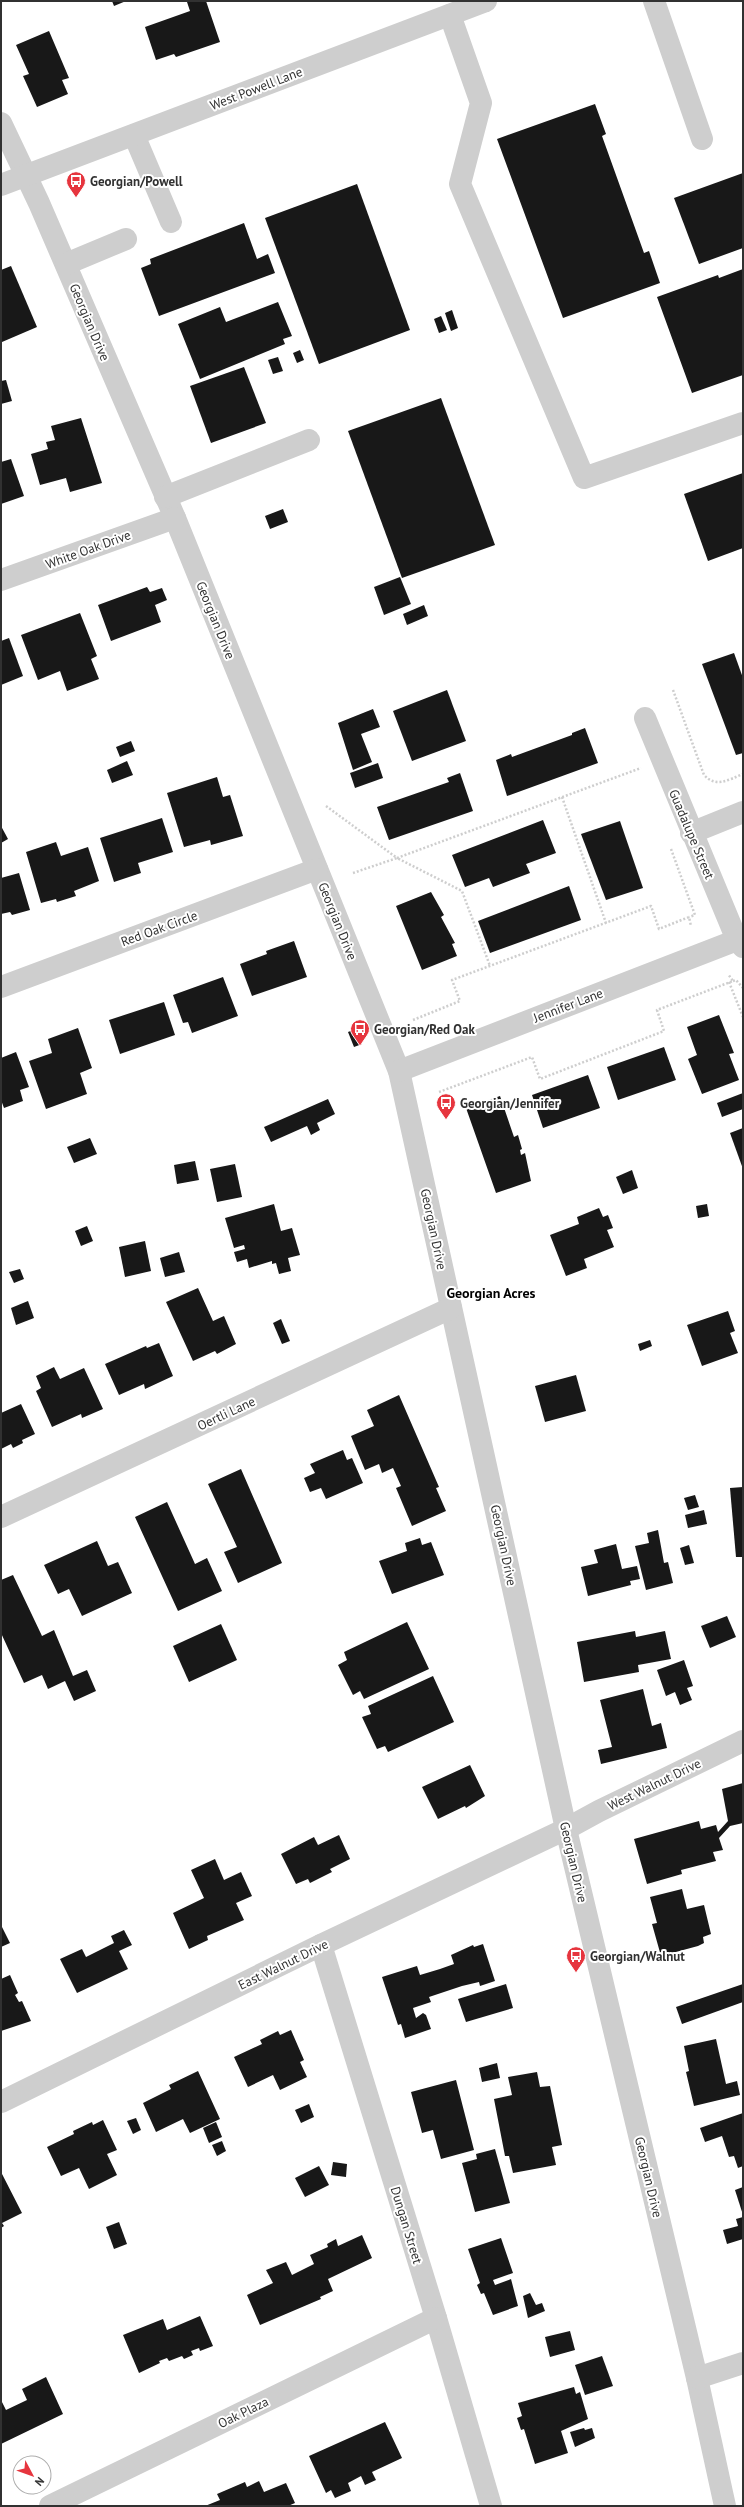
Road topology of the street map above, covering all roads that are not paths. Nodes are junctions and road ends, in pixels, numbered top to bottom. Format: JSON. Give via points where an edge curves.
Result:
{"nodes":[{"id":1,"x":654,"y":1,"type":"edge"},
{"id":2,"x":480,"y":2,"type":"edge"},
{"id":3,"x":450,"y":15,"type":"junction"},
{"id":4,"x":1,"y":123,"type":"edge"},
{"id":5,"x":134,"y":135,"type":"junction"},
{"id":6,"x":702,"y":139,"type":"dead end"},
{"id":7,"x":26,"y":176,"type":"junction"},
{"id":8,"x":1,"y":185,"type":"edge"},
{"id":9,"x":171,"y":222,"type":"dead end"},
{"id":10,"x":126,"y":239,"type":"dead end"},
{"id":11,"x":66,"y":264,"type":"junction"},
{"id":12,"x":743,"y":423,"type":"edge"},
{"id":13,"x":309,"y":440,"type":"dead end"},
{"id":14,"x":165,"y":496,"type":"junction"},
{"id":15,"x":175,"y":518,"type":"junction"},
{"id":16,"x":1,"y":580,"type":"edge"},
{"id":17,"x":645,"y":718,"type":"dead end"},
{"id":18,"x":743,"y":812,"type":"edge"},
{"id":19,"x":691,"y":833,"type":"junction"},
{"id":20,"x":317,"y":869,"type":"junction"},
{"id":21,"x":740,"y":944,"type":"edge"},
{"id":22,"x":1,"y":987,"type":"edge"},
{"id":23,"x":399,"y":1071,"type":"junction"},
{"id":24,"x":451,"y":1308,"type":"junction"},
{"id":25,"x":1,"y":1517,"type":"edge"},
{"id":26,"x":743,"y":1741,"type":"edge"},
{"id":27,"x":566,"y":1829,"type":"junction"},
{"id":28,"x":321,"y":1945,"type":"junction"},
{"id":29,"x":1,"y":2102,"type":"edge"},
{"id":30,"x":436,"y":2318,"type":"junction"},
{"id":31,"x":743,"y":2363,"type":"edge"},
{"id":32,"x":697,"y":2378,"type":"junction"},
{"id":33,"x":50,"y":2506,"type":"edge"},
{"id":34,"x":491,"y":2506,"type":"edge"},
{"id":35,"x":725,"y":2506,"type":"edge"}],
"edges":[{"from":1,"to":6,"type":"street"},
{"from":2,"to":3,"type":"street","name":"West Powell Lane"},
{"from":3,"to":5,"type":"street","name":"West Powell Lane"},
{"from":3,"to":12,"type":"street","via":[[481,103],[460,184],[584,478]]},
{"from":4,"to":7,"type":"street","name":"Georgian Drive"},
{"from":5,"to":7,"type":"street","name":"West Powell Lane"},
{"from":5,"to":9,"type":"street"},
{"from":7,"to":8,"type":"street","name":"West Powell Lane"},
{"from":7,"to":11,"type":"street","name":"Georgian Drive"},
{"from":10,"to":11,"type":"street"},
{"from":11,"to":14,"type":"street","name":"Georgian Drive"},
{"from":13,"to":14,"type":"street"},
{"from":14,"to":15,"type":"street","name":"Georgian Drive"},
{"from":15,"to":16,"type":"street","name":"White Oak Drive"},
{"from":15,"to":20,"type":"street","name":"Georgian Drive"},
{"from":17,"to":19,"type":"street","name":"Guadalupe Street"},
{"from":18,"to":19,"type":"street"},
{"from":19,"to":21,"type":"street","name":"Guadalupe Street"},
{"from":20,"to":22,"type":"street","name":"Red Oak Circle"},
{"from":20,"to":23,"type":"street","name":"Georgian Drive"},
{"from":21,"to":23,"type":"street","name":"Jennifer Lane"},
{"from":23,"to":24,"type":"street","name":"Georgian Drive"},
{"from":24,"to":25,"type":"street","name":"Oertli Lane"},
{"from":24,"to":27,"type":"street","name":"Georgian Drive"},
{"from":26,"to":27,"type":"street","name":"West Walnut Drive"},
{"from":27,"to":28,"type":"street","name":"East Walnut Drive"},
{"from":27,"to":32,"type":"street","name":"Georgian Drive"},
{"from":28,"to":29,"type":"street","name":"East Walnut Drive"},
{"from":28,"to":30,"type":"street","name":"Dungan Street"},
{"from":30,"to":33,"type":"street","name":"Oak Plaza"},
{"from":30,"to":34,"type":"street","name":"Dungan Street"},
{"from":31,"to":32,"type":"street"},
{"from":32,"to":35,"type":"street","name":"Georgian Drive"}]}
